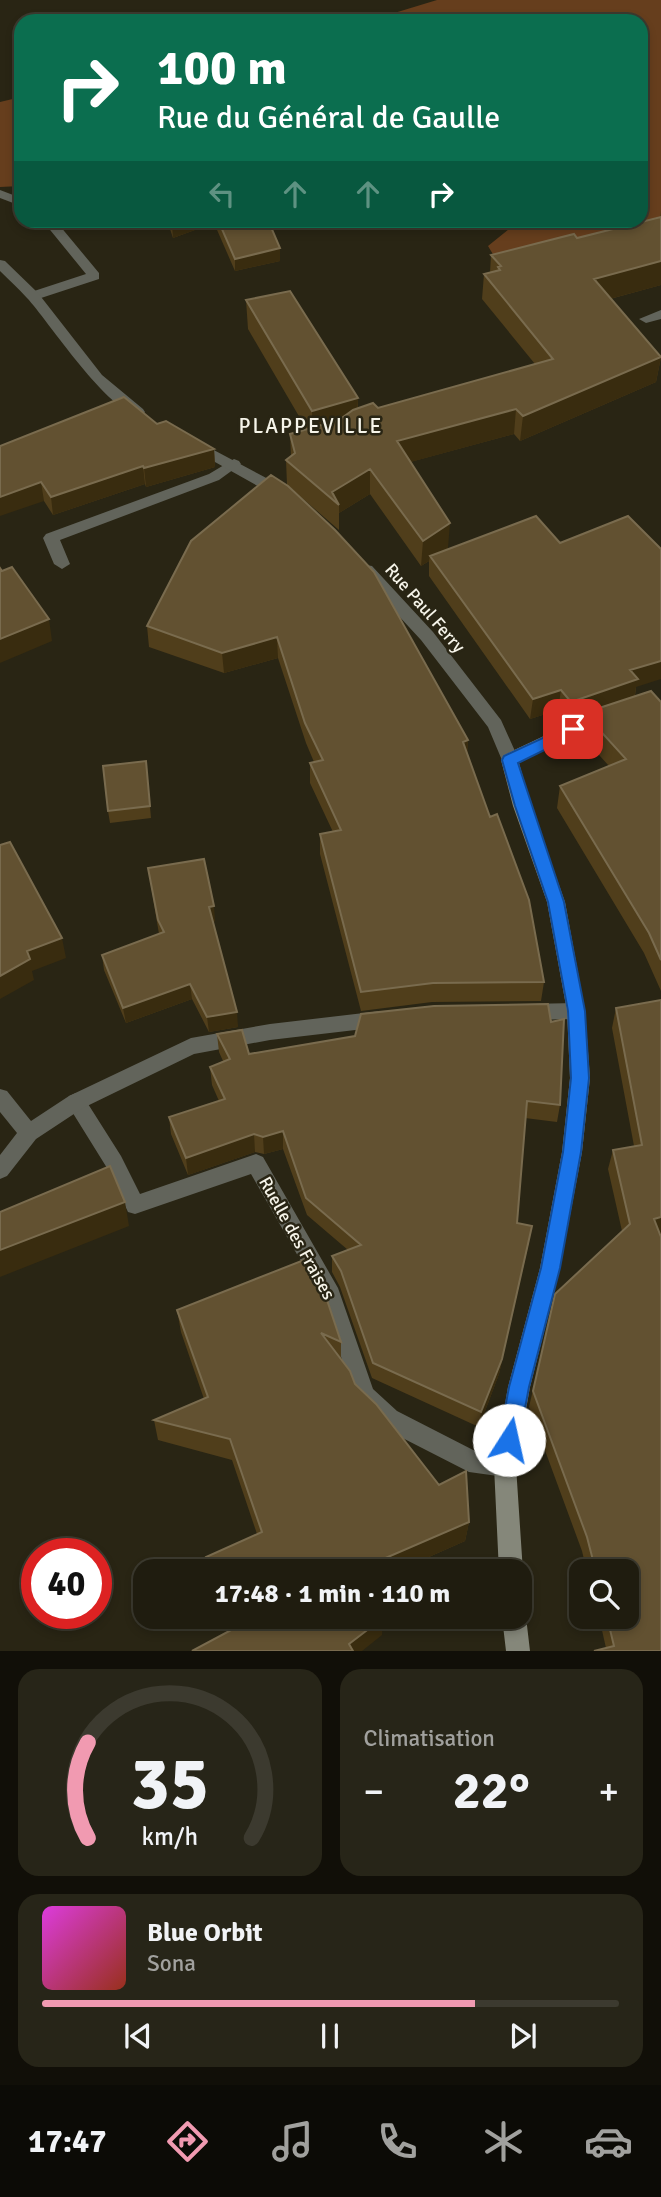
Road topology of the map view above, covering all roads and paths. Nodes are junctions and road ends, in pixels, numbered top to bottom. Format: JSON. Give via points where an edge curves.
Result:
{"nodes":[{"id":1,"x":55,"y":228,"type":"edge"},
{"id":2,"x":0,"y":264,"type":"edge"},
{"id":3,"x":33,"y":296,"type":"junction"},
{"id":4,"x":661,"y":314,"type":"edge"},
{"id":5,"x":646,"y":319,"type":"dead end"},
{"id":6,"x":150,"y":420,"type":"edge"},
{"id":7,"x":178,"y":436,"type":"edge"},
{"id":8,"x":234,"y":464,"type":"junction"},
{"id":9,"x":295,"y":500,"type":"edge"},
{"id":10,"x":359,"y":562,"type":"edge"},
{"id":11,"x":62,"y":565,"type":"dead end"},
{"id":12,"x":624,"y":712,"type":"edge"},
{"id":13,"x":510,"y":760,"type":"junction"},
{"id":14,"x":576,"y":1011,"type":"junction"},
{"id":15,"x":511,"y":1012,"type":"edge"},
{"id":16,"x":405,"y":1016,"type":"edge"},
{"id":17,"x":0,"y":1097,"type":"edge"},
{"id":18,"x":76,"y":1102,"type":"junction"},
{"id":19,"x":29,"y":1133,"type":"junction"},
{"id":20,"x":0,"y":1170,"type":"edge"},
{"id":21,"x":505,"y":1466,"type":"junction"},
{"id":22,"x":510,"y":1559,"type":"edge"},
{"id":23,"x":515,"y":1629,"type":"edge"},
{"id":24,"x":518,"y":1651,"type":"edge"}],
"edges":[{"from":1,"to":3,"type":"street","via":[[94,276]]},
{"from":2,"to":3,"type":"street"},
{"from":3,"to":6,"type":"street","via":[[97,378]]},
{"from":4,"to":5,"type":"street"},
{"from":7,"to":8,"type":"street"},
{"from":8,"to":9,"type":"street"},
{"from":8,"to":11,"type":"street","via":[[214,477],[51,538]]},
{"from":10,"to":13,"type":"street","name":"Rue Paul Ferry","via":[[427,636],[491,719]]},
{"from":12,"to":13,"type":"street","via":[[573,729]]},
{"from":13,"to":14,"type":"street","via":[[556,902]]},
{"from":14,"to":15,"type":"street"},
{"from":14,"to":21,"type":"street","via":[[580,1078],[572,1152]]},
{"from":16,"to":18,"type":"street","via":[[191,1046]]},
{"from":17,"to":19,"type":"street"},
{"from":18,"to":19,"type":"street"},
{"from":18,"to":21,"type":"street","name":"Ruelle des Fraises","via":[[135,1205],[256,1163],[331,1295],[364,1396],[389,1419],[477,1464]]},
{"from":19,"to":20,"type":"street"},
{"from":21,"to":22,"type":"street"},
{"from":23,"to":24,"type":"street"}]}
